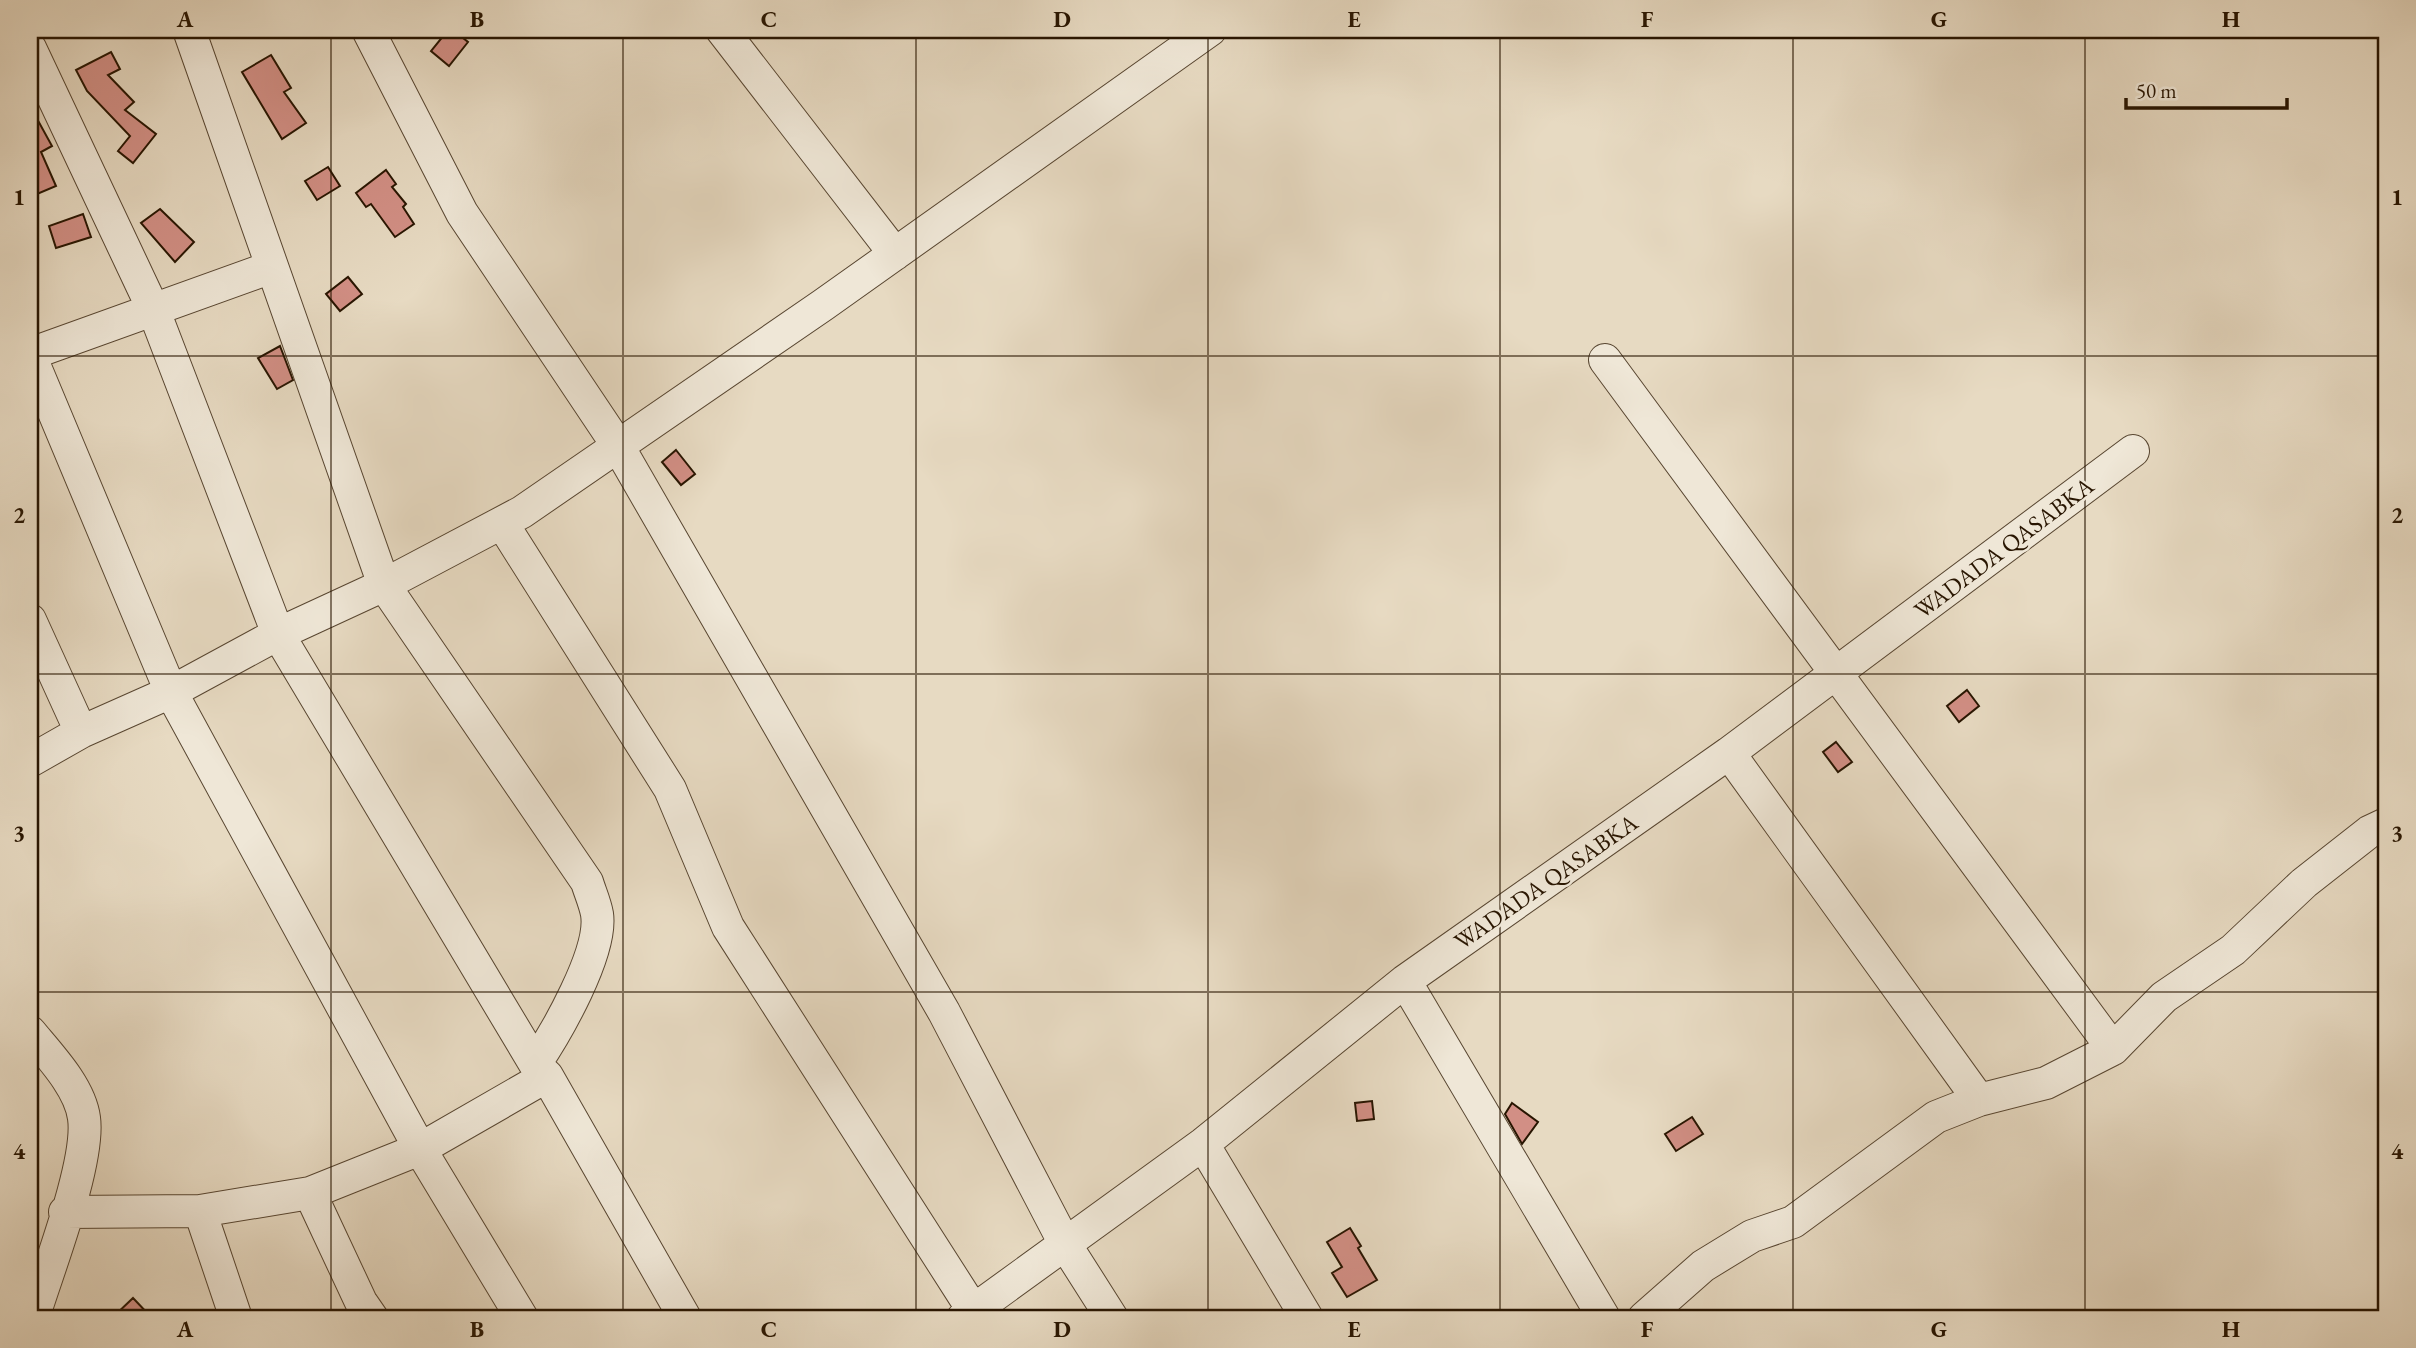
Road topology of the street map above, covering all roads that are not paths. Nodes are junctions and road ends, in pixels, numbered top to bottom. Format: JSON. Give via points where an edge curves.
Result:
{"nodes":[{"id":1,"x":189,"y":30,"type":"edge"},
{"id":2,"x":368,"y":30,"type":"edge"},
{"id":3,"x":722,"y":30,"type":"edge"},
{"id":4,"x":1210,"y":30,"type":"edge"},
{"id":5,"x":30,"y":48,"type":"edge"},
{"id":6,"x":895,"y":254,"type":"junction"},
{"id":7,"x":272,"y":267,"type":"junction"},
{"id":8,"x":154,"y":311,"type":"junction"},
{"id":9,"x":30,"y":354,"type":"edge"},
{"id":10,"x":1605,"y":360,"type":"dead end"},
{"id":11,"x":618,"y":446,"type":"junction"},
{"id":12,"x":2133,"y":451,"type":"dead end"},
{"id":13,"x":502,"y":523,"type":"junction"},
{"id":14,"x":384,"y":585,"type":"junction"},
{"id":15,"x":30,"y":620,"type":"edge"},
{"id":16,"x":278,"y":634,"type":"junction"},
{"id":17,"x":1836,"y":673,"type":"junction"},
{"id":18,"x":171,"y":692,"type":"junction"},
{"id":19,"x":81,"y":732,"type":"junction"},
{"id":20,"x":1729,"y":753,"type":"junction"},
{"id":21,"x":30,"y":761,"type":"edge"},
{"id":22,"x":2386,"y":824,"type":"edge"},
{"id":23,"x":1405,"y":981,"type":"junction"},
{"id":24,"x":30,"y":1032,"type":"edge"},
{"id":25,"x":2113,"y":1049,"type":"junction"},
{"id":26,"x":541,"y":1070,"type":"junction"},
{"id":27,"x":1979,"y":1100,"type":"junction"},
{"id":28,"x":1203,"y":1144,"type":"junction"},
{"id":29,"x":420,"y":1149,"type":"junction"},
{"id":30,"x":310,"y":1193,"type":"junction"},
{"id":31,"x":200,"y":1210,"type":"junction"},
{"id":32,"x":65,"y":1212,"type":"junction"},
{"id":33,"x":1065,"y":1244,"type":"junction"},
{"id":34,"x":38,"y":1307,"type":"edge"},
{"id":35,"x":968,"y":1314,"type":"edge"},
{"id":36,"x":236,"y":1318,"type":"edge"},
{"id":37,"x":372,"y":1318,"type":"edge"},
{"id":38,"x":522,"y":1318,"type":"edge"},
{"id":39,"x":685,"y":1318,"type":"edge"},
{"id":40,"x":1112,"y":1318,"type":"edge"},
{"id":41,"x":1307,"y":1318,"type":"edge"},
{"id":42,"x":1604,"y":1318,"type":"edge"},
{"id":43,"x":1644,"y":1318,"type":"edge"}],
"edges":[{"from":1,"to":7,"type":"street"},
{"from":2,"to":11,"type":"street","via":[[462,213]]},
{"from":3,"to":6,"type":"street"},
{"from":4,"to":6,"type":"street"},
{"from":5,"to":8,"type":"street"},
{"from":6,"to":11,"type":"street"},
{"from":7,"to":8,"type":"street"},
{"from":7,"to":14,"type":"street"},
{"from":8,"to":9,"type":"street"},
{"from":8,"to":16,"type":"street"},
{"from":9,"to":18,"type":"street"},
{"from":10,"to":17,"type":"street"},
{"from":11,"to":13,"type":"street"},
{"from":11,"to":33,"type":"street","via":[[944,1012]]},
{"from":12,"to":17,"type":"street","name":"WADADA QASABKA"},
{"from":13,"to":14,"type":"street"},
{"from":13,"to":35,"type":"street","via":[[670,789],[728,927]]},
{"from":14,"to":16,"type":"street"},
{"from":14,"to":26,"type":"street","via":[[587,882],[597,916],[592,946]]},
{"from":15,"to":19,"type":"street"},
{"from":16,"to":18,"type":"street"},
{"from":16,"to":26,"type":"street"},
{"from":17,"to":20,"type":"street","name":"WADADA QASABKA"},
{"from":17,"to":25,"type":"street"},
{"from":18,"to":19,"type":"street"},
{"from":18,"to":29,"type":"street"},
{"from":19,"to":21,"type":"street"},
{"from":20,"to":23,"type":"street","name":"WADADA QASABKA"},
{"from":20,"to":27,"type":"street"},
{"from":22,"to":25,"type":"street","via":[[2304,883],[2233,950],[2164,998]]},
{"from":23,"to":28,"type":"street","name":"WADADA QASABKA"},
{"from":23,"to":42,"type":"street"},
{"from":24,"to":32,"type":"street","via":[[69,1084],[84,1117],[83,1154]]},
{"from":25,"to":27,"type":"street","via":[[2046,1083]]},
{"from":26,"to":29,"type":"street"},
{"from":26,"to":39,"type":"street"},
{"from":27,"to":43,"type":"street","via":[[1936,1117],[1793,1222],[1752,1236],[1703,1266]]},
{"from":28,"to":33,"type":"street","name":"WADADA QASABKA"},
{"from":28,"to":41,"type":"street"},
{"from":29,"to":30,"type":"street"},
{"from":29,"to":38,"type":"street"},
{"from":30,"to":31,"type":"street"},
{"from":30,"to":37,"type":"street"},
{"from":31,"to":32,"type":"street"},
{"from":31,"to":36,"type":"street"},
{"from":32,"to":34,"type":"street"},
{"from":33,"to":35,"type":"street","name":"WADADA QASABKA"},
{"from":33,"to":40,"type":"street"}]}
